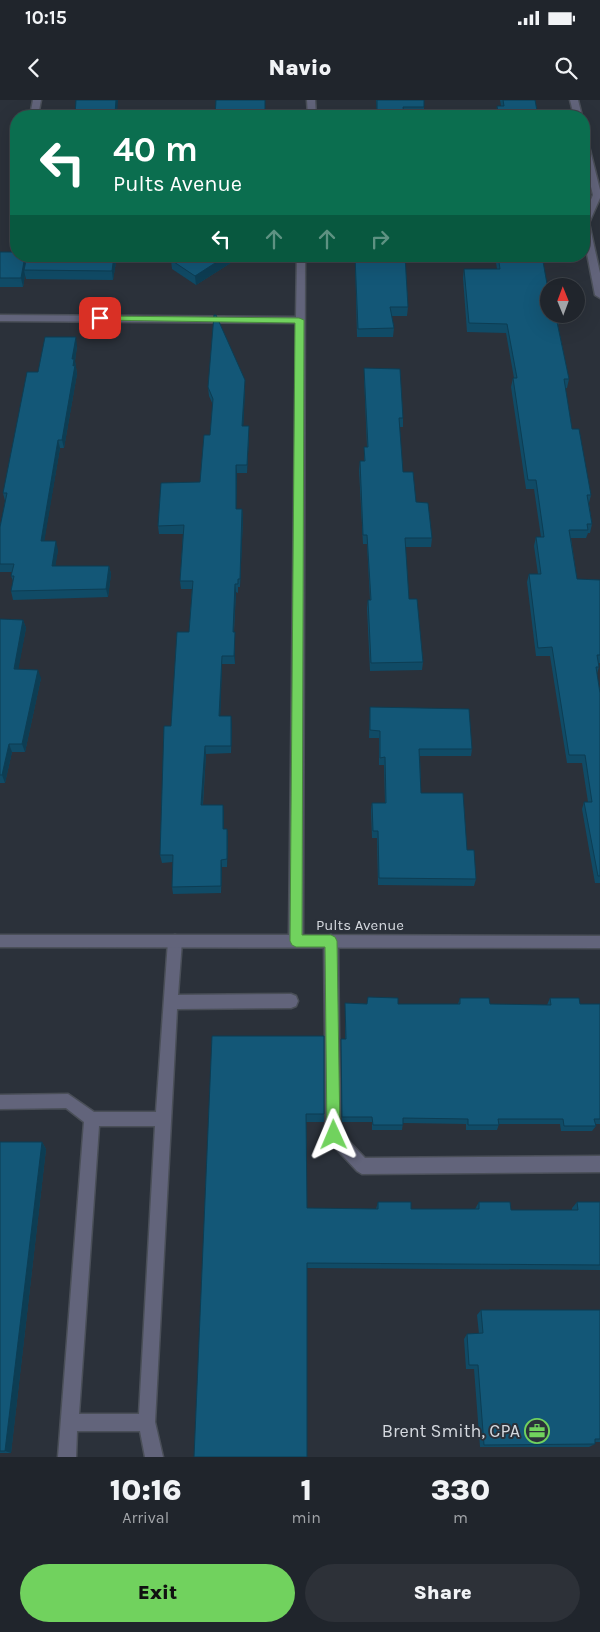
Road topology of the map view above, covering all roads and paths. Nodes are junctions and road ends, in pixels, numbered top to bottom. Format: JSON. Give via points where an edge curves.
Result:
{"nodes":[{"id":1,"x":590,"y":166,"type":"edge"},
{"id":2,"x":592,"y":210,"type":"edge"},
{"id":3,"x":590,"y":244,"type":"edge"},
{"id":4,"x":301,"y":262,"type":"edge"},
{"id":5,"x":600,"y":295,"type":"edge"},
{"id":6,"x":0,"y":318,"type":"edge"},
{"id":7,"x":299,"y":320,"type":"junction"},
{"id":8,"x":0,"y":941,"type":"edge"},
{"id":9,"x":175,"y":941,"type":"junction"},
{"id":10,"x":296,"y":941,"type":"junction"},
{"id":11,"x":331,"y":941,"type":"junction"},
{"id":12,"x":600,"y":942,"type":"edge"},
{"id":13,"x":292,"y":1001,"type":"dead end"},
{"id":14,"x":172,"y":1002,"type":"junction"},
{"id":15,"x":0,"y":1102,"type":"edge"},
{"id":16,"x":92,"y":1119,"type":"junction"},
{"id":17,"x":163,"y":1119,"type":"junction"},
{"id":18,"x":600,"y":1164,"type":"edge"},
{"id":19,"x":147,"y":1422,"type":"junction"},
{"id":20,"x":70,"y":1423,"type":"junction"},
{"id":21,"x":66,"y":1457,"type":"edge"},
{"id":22,"x":154,"y":1457,"type":"edge"}],
"edges":[{"from":1,"to":2,"type":"street","via":[[597,195]]},
{"from":3,"to":5,"type":"street"},
{"from":4,"to":7,"type":"street"},
{"from":6,"to":7,"type":"street"},
{"from":7,"to":10,"type":"street"},
{"from":8,"to":9,"type":"street","name":"Pults Avenue"},
{"from":9,"to":10,"type":"street","name":"Pults Avenue"},
{"from":9,"to":14,"type":"street"},
{"from":10,"to":11,"type":"street","name":"Pults Avenue"},
{"from":11,"to":12,"type":"street","name":"Pults Avenue"},
{"from":11,"to":18,"type":"street","via":[[334,1135],[362,1166]]},
{"from":13,"to":14,"type":"street"},
{"from":14,"to":17,"type":"street"},
{"from":15,"to":16,"type":"street","via":[[68,1101]]},
{"from":16,"to":17,"type":"street"},
{"from":16,"to":20,"type":"street"},
{"from":17,"to":19,"type":"street"},
{"from":19,"to":20,"type":"street"},
{"from":19,"to":22,"type":"street"},
{"from":20,"to":21,"type":"street"}]}
